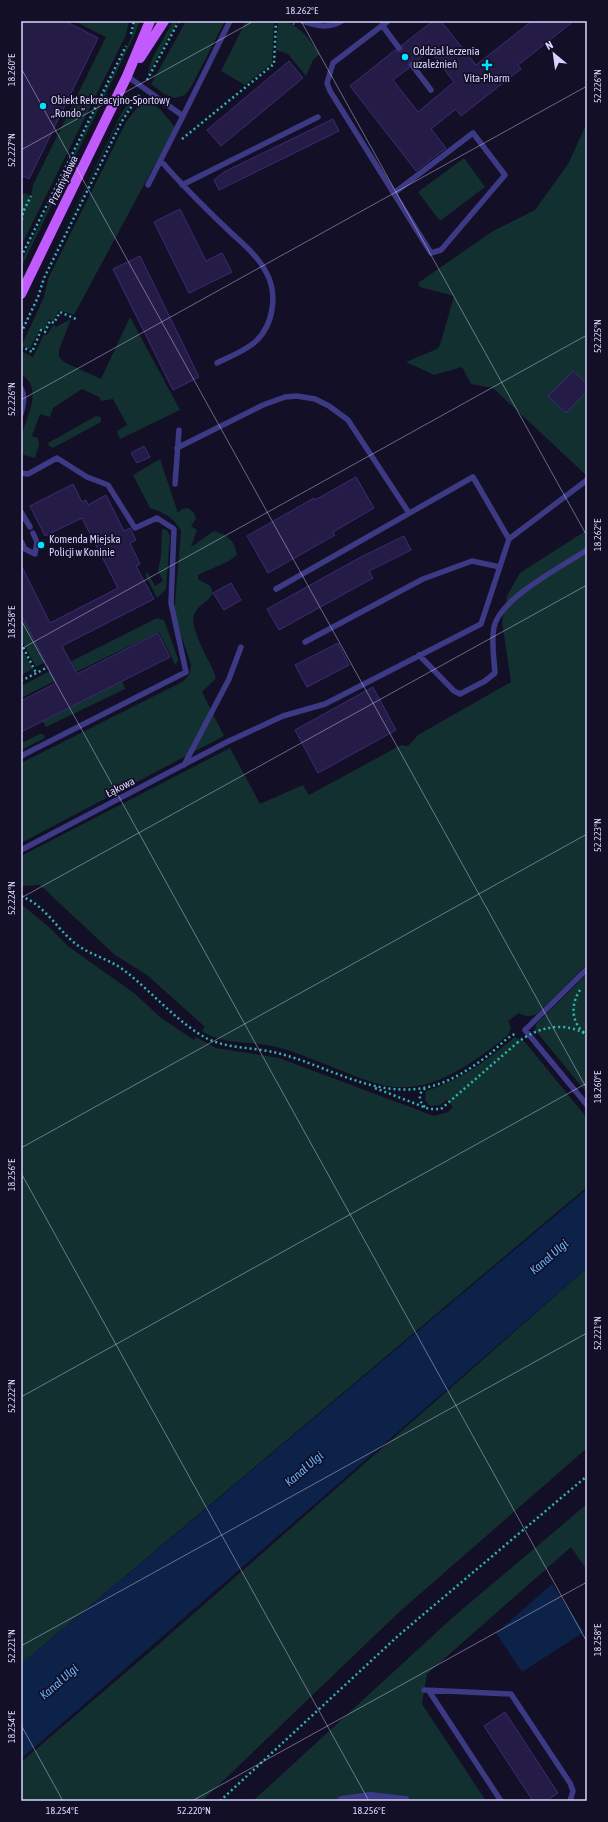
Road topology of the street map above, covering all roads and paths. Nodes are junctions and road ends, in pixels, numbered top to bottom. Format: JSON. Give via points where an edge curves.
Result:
{"nodes":[{"id":1,"x":134,"y":21,"type":"edge"},
{"id":2,"x":150,"y":21,"type":"edge"},
{"id":3,"x":164,"y":21,"type":"edge"},
{"id":4,"x":179,"y":21,"type":"edge"},
{"id":5,"x":230,"y":21,"type":"edge"},
{"id":6,"x":276,"y":21,"type":"edge"},
{"id":7,"x":302,"y":21,"type":"edge"},
{"id":8,"x":342,"y":21,"type":"edge"},
{"id":9,"x":388,"y":21,"type":"edge"},
{"id":10,"x":382,"y":26,"type":"junction"},
{"id":11,"x":399,"y":48,"type":"dead end"},
{"id":12,"x":412,"y":65,"type":"dead end"},
{"id":13,"x":127,"y":76,"type":"junction"},
{"id":14,"x":143,"y":88,"type":"junction"},
{"id":15,"x":431,"y":90,"type":"dead end"},
{"id":16,"x":183,"y":116,"type":"junction"},
{"id":17,"x":318,"y":117,"type":"dead end"},
{"id":18,"x":169,"y":145,"type":"junction"},
{"id":19,"x":161,"y":161,"type":"junction"},
{"id":20,"x":148,"y":185,"type":"dead end"},
{"id":21,"x":182,"y":185,"type":"junction"},
{"id":22,"x":394,"y":193,"type":"junction"},
{"id":23,"x":31,"y":196,"type":"dead end"},
{"id":24,"x":21,"y":225,"type":"edge"},
{"id":25,"x":21,"y":257,"type":"edge"},
{"id":26,"x":21,"y":294,"type":"edge"},
{"id":27,"x":78,"y":320,"type":"dead end"},
{"id":28,"x":21,"y":333,"type":"edge"},
{"id":29,"x":21,"y":346,"type":"edge"},
{"id":30,"x":217,"y":363,"type":"dead end"},
{"id":31,"x":21,"y":388,"type":"edge"},
{"id":32,"x":21,"y":414,"type":"edge"},
{"id":33,"x":179,"y":430,"type":"dead end"},
{"id":34,"x":177,"y":448,"type":"junction"},
{"id":35,"x":21,"y":473,"type":"edge"},
{"id":36,"x":587,"y":480,"type":"edge"},
{"id":37,"x":175,"y":484,"type":"dead end"},
{"id":38,"x":21,"y":512,"type":"edge"},
{"id":39,"x":409,"y":513,"type":"junction"},
{"id":40,"x":509,"y":540,"type":"junction"},
{"id":41,"x":21,"y":541,"type":"edge"},
{"id":42,"x":587,"y":550,"type":"edge"},
{"id":43,"x":500,"y":566,"type":"junction"},
{"id":44,"x":276,"y":589,"type":"dead end"},
{"id":45,"x":305,"y":642,"type":"dead end"},
{"id":46,"x":21,"y":643,"type":"edge"},
{"id":47,"x":241,"y":647,"type":"dead end"},
{"id":48,"x":419,"y":655,"type":"junction"},
{"id":49,"x":48,"y":667,"type":"dead end"},
{"id":50,"x":36,"y":674,"type":"junction"},
{"id":51,"x":21,"y":681,"type":"edge"},
{"id":52,"x":21,"y":756,"type":"edge"},
{"id":53,"x":184,"y":766,"type":"junction"},
{"id":54,"x":21,"y":850,"type":"edge"},
{"id":55,"x":21,"y":896,"type":"edge"},
{"id":56,"x":587,"y":969,"type":"edge"},
{"id":57,"x":584,"y":985,"type":"dead end"},
{"id":58,"x":513,"y":1035,"type":"dead end"},
{"id":59,"x":586,"y":1035,"type":"edge"},
{"id":60,"x":373,"y":1087,"type":"junction"},
{"id":61,"x":429,"y":1087,"type":"junction"},
{"id":62,"x":587,"y":1105,"type":"edge"},
{"id":63,"x":429,"y":1109,"type":"junction"},
{"id":64,"x":587,"y":1476,"type":"edge"},
{"id":65,"x":220,"y":1801,"type":"edge"},
{"id":66,"x":342,"y":1801,"type":"edge"},
{"id":67,"x":405,"y":1801,"type":"edge"},
{"id":68,"x":501,"y":1801,"type":"edge"},
{"id":69,"x":570,"y":1801,"type":"edge"}],
"edges":[{"from":1,"to":25,"type":"path","via":[[128,41]]},
{"from":2,"to":13,"type":"main road","name":"Przemysłowa"},
{"from":3,"to":13,"type":"main road"},
{"from":4,"to":14,"type":"path"},
{"from":5,"to":16,"type":"lane"},
{"from":6,"to":18,"type":"path","via":[[274,64],[174,146]]},
{"from":7,"to":8,"type":"lane","via":[[326,26]]},
{"from":9,"to":10,"type":"lane"},
{"from":10,"to":11,"type":"lane"},
{"from":10,"to":22,"type":"lane","via":[[333,63],[327,83]]},
{"from":12,"to":15,"type":"lane"},
{"from":13,"to":14,"type":"lane"},
{"from":13,"to":26,"type":"main road","name":"Przemysłowa"},
{"from":14,"to":16,"type":"lane"},
{"from":14,"to":28,"type":"path","via":[[122,122],[47,271]]},
{"from":16,"to":18,"type":"lane"},
{"from":17,"to":21,"type":"lane"},
{"from":18,"to":19,"type":"lane"},
{"from":19,"to":20,"type":"lane"},
{"from":19,"to":21,"type":"lane"},
{"from":21,"to":30,"type":"lane","via":[[258,259],[267,272],[272,288],[273,308],[255,342]]},
{"from":22,"to":22,"type":"lane","via":[[431,253],[441,250],[505,175],[473,133]]},
{"from":23,"to":24,"type":"path","via":[[23,212]]},
{"from":27,"to":29,"type":"path","via":[[60,312],[54,323],[50,321],[46,332],[41,330],[32,352]]},
{"from":31,"to":32,"type":"lane","via":[[24,393]]},
{"from":33,"to":34,"type":"lane"},
{"from":34,"to":37,"type":"lane"},
{"from":34,"to":39,"type":"lane","via":[[263,405],[297,396],[315,399],[348,420]]},
{"from":35,"to":52,"type":"lane","via":[[28,474],[57,458],[87,477],[108,485],[135,528],[158,518],[174,529],[171,603],[186,672]]},
{"from":36,"to":40,"type":"lane"},
{"from":38,"to":41,"type":"lane","via":[[37,542],[35,554],[25,549]]},
{"from":39,"to":40,"type":"lane","via":[[473,477]]},
{"from":39,"to":44,"type":"lane"},
{"from":40,"to":43,"type":"lane","name":"Łąkowa"},
{"from":42,"to":48,"type":"lane","via":[[509,603],[494,626],[492,639],[495,673],[485,681],[460,694]]},
{"from":43,"to":45,"type":"lane","via":[[472,561],[424,579]]},
{"from":43,"to":48,"type":"lane","name":"Łąkowa","via":[[480,624]]},
{"from":46,"to":50,"type":"path"},
{"from":47,"to":53,"type":"lane","via":[[229,679]]},
{"from":48,"to":53,"type":"lane","name":"Łąkowa","via":[[325,704],[283,716],[227,742]]},
{"from":49,"to":50,"type":"path"},
{"from":50,"to":51,"type":"path"},
{"from":53,"to":54,"type":"lane","name":"Łąkowa"},
{"from":55,"to":60,"type":"path","via":[[36,904],[80,947],[105,958],[125,971],[207,1038],[218,1043],[288,1056]]},
{"from":56,"to":62,"type":"lane","via":[[525,1030]]},
{"from":57,"to":59,"type":"path","via":[[576,997],[573,1008],[577,1025]]},
{"from":58,"to":61,"type":"path","via":[[464,1072]]},
{"from":59,"to":63,"type":"path","bridge":true,"via":[[570,1028],[553,1027],[535,1032],[517,1043],[444,1108]]},
{"from":60,"to":61,"type":"path","via":[[412,1090]]},
{"from":60,"to":63,"type":"path"},
{"from":61,"to":63,"type":"path","via":[[422,1090],[420,1097],[422,1104]]},
{"from":64,"to":65,"type":"path","via":[[399,1635]]},
{"from":66,"to":67,"type":"street","via":[[370,1796]]},
{"from":68,"to":69,"type":"lane","via":[[427,1691],[511,1694],[570,1783],[573,1791]]}]}
